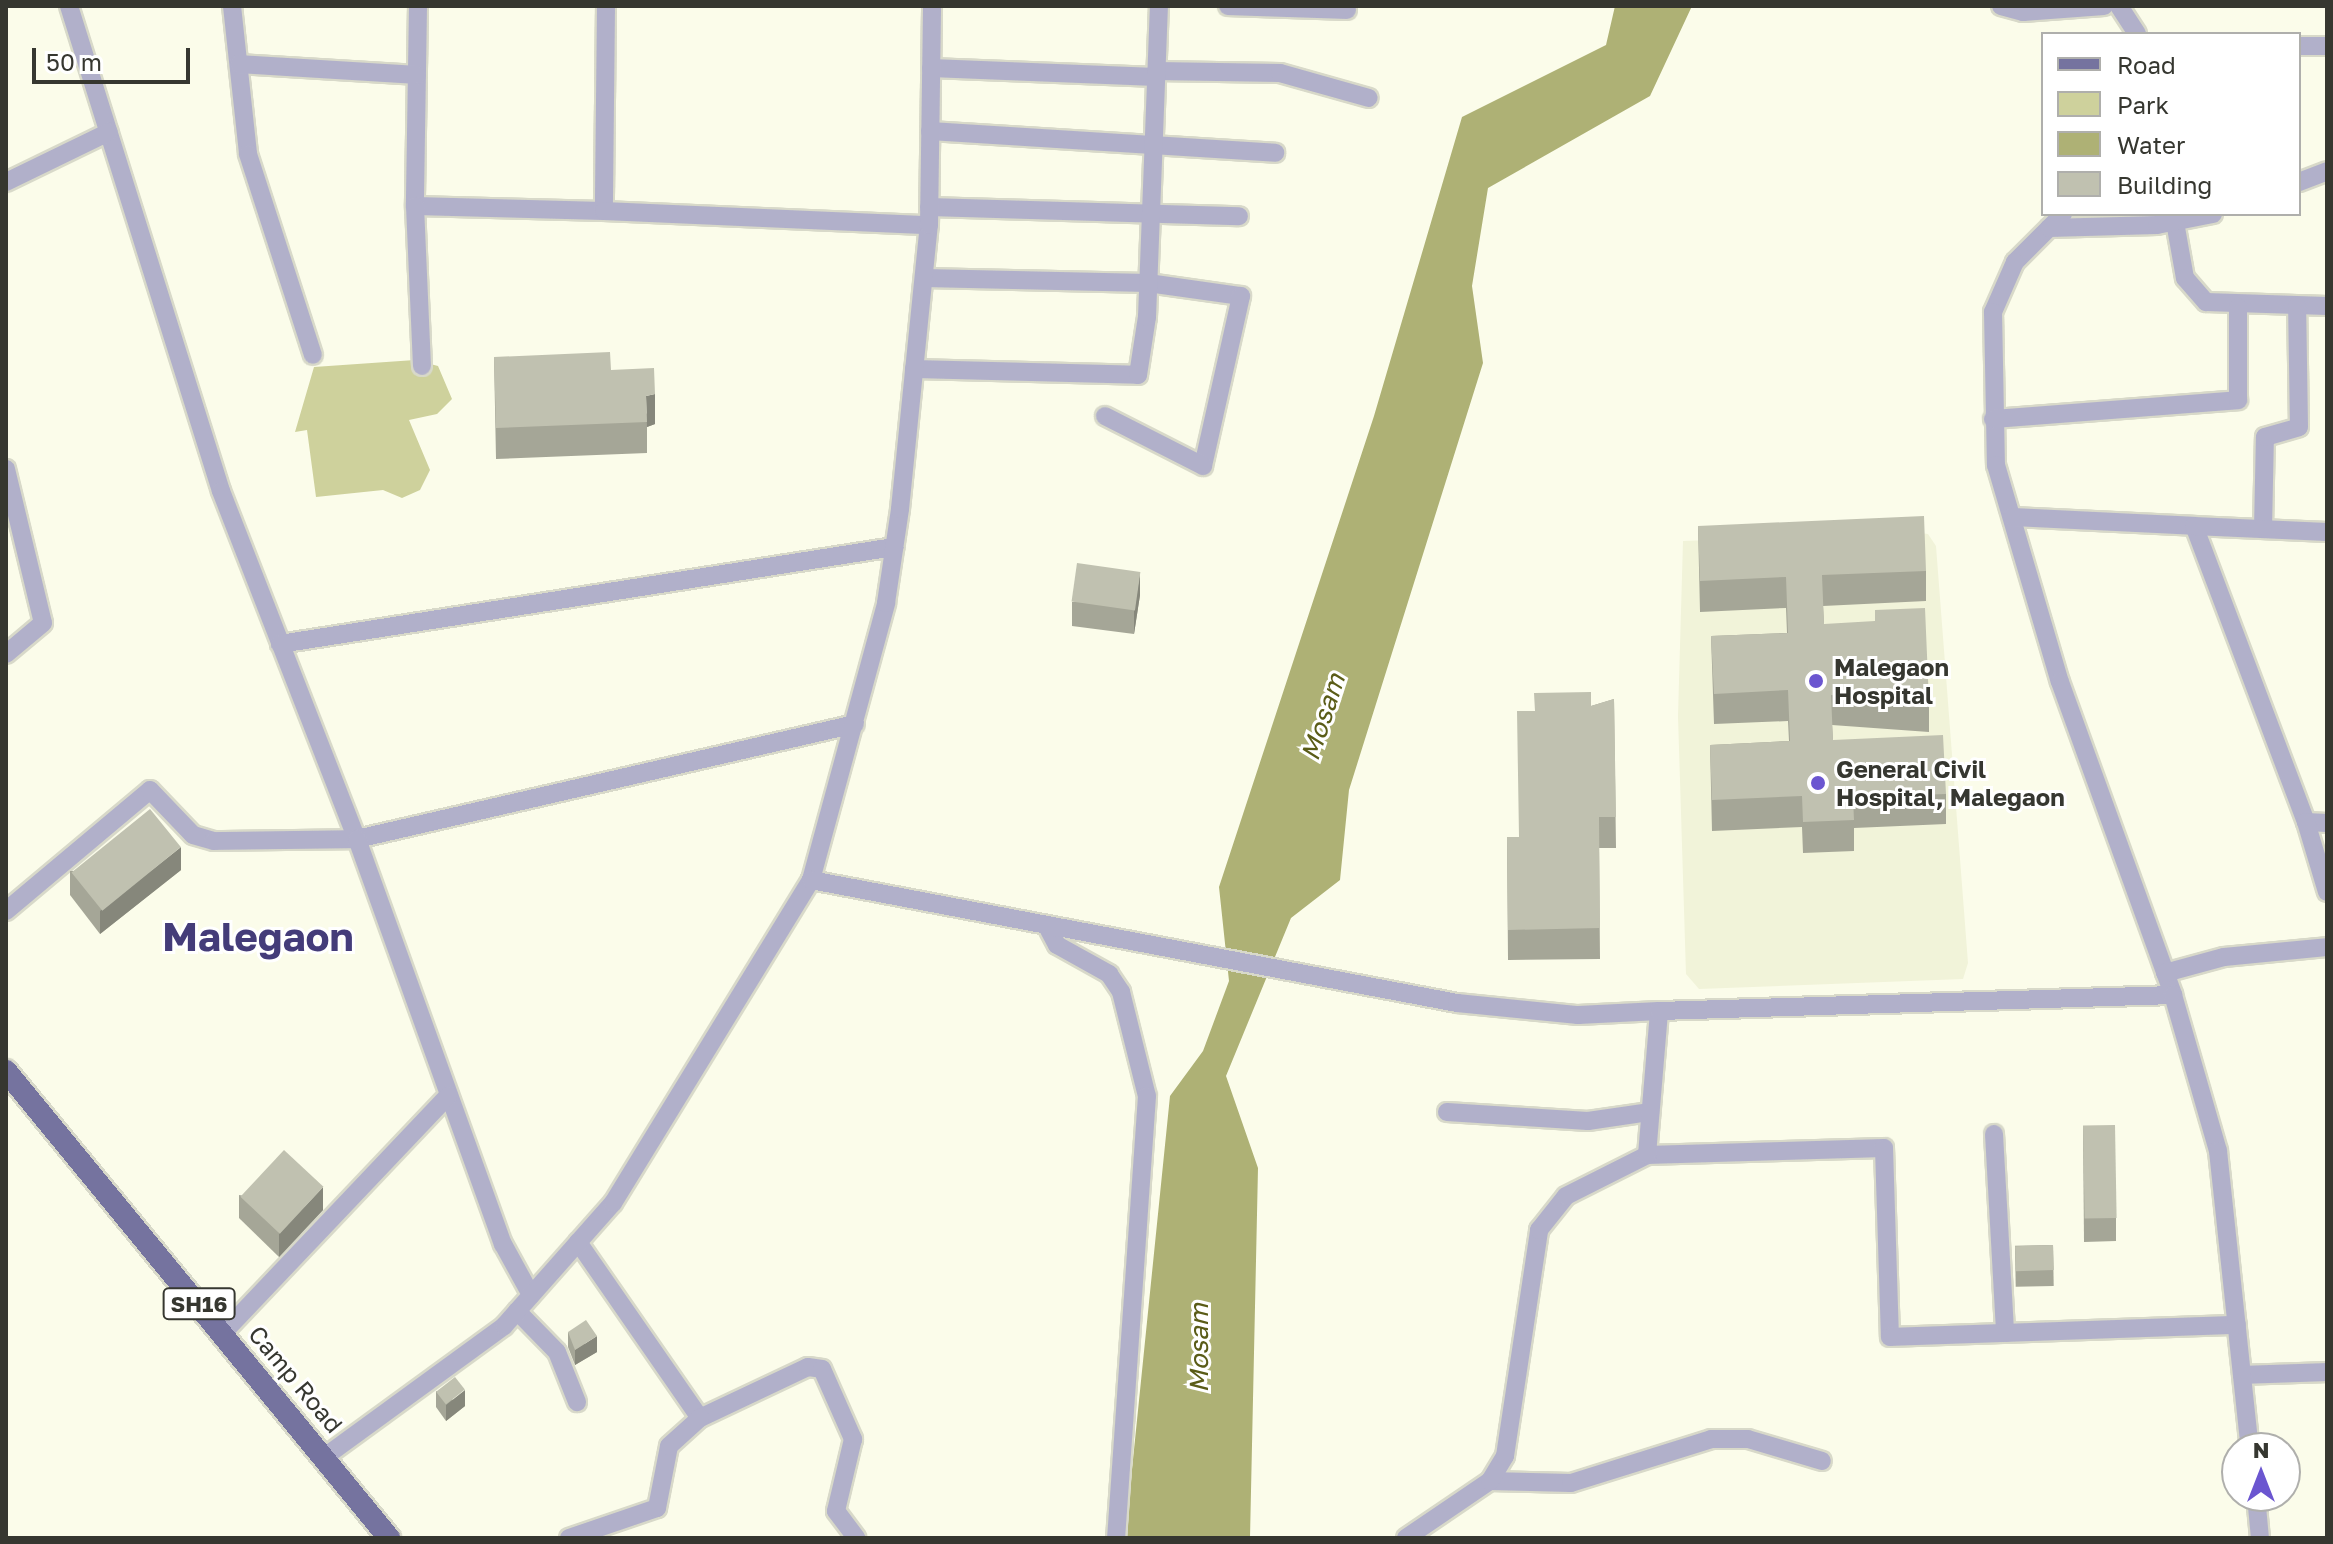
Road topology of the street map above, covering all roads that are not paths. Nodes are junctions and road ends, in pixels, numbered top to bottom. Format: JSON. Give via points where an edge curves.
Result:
{"nodes":[{"id":1,"x":69,"y":6,"type":"edge"},
{"id":2,"x":232,"y":6,"type":"edge"},
{"id":3,"x":418,"y":6,"type":"edge"},
{"id":4,"x":606,"y":6,"type":"edge"},
{"id":5,"x":932,"y":6,"type":"edge"},
{"id":6,"x":1159,"y":6,"type":"edge"},
{"id":7,"x":1228,"y":6,"type":"edge"},
{"id":8,"x":2001,"y":6,"type":"edge"},
{"id":9,"x":2104,"y":6,"type":"edge"},
{"id":10,"x":2119,"y":6,"type":"edge"},
{"id":11,"x":1347,"y":10,"type":"dead end"},
{"id":12,"x":2136,"y":32,"type":"edge"},
{"id":13,"x":2301,"y":46,"type":"edge"},
{"id":14,"x":2327,"y":46,"type":"edge"},
{"id":15,"x":239,"y":64,"type":"junction"},
{"id":16,"x":931,"y":68,"type":"junction"},
{"id":17,"x":1156,"y":74,"type":"junction"},
{"id":18,"x":417,"y":75,"type":"junction"},
{"id":19,"x":1369,"y":98,"type":"dead end"},
{"id":20,"x":930,"y":131,"type":"junction"},
{"id":21,"x":109,"y":132,"type":"junction"},
{"id":22,"x":1153,"y":143,"type":"junction"},
{"id":23,"x":1275,"y":153,"type":"dead end"},
{"id":24,"x":2327,"y":171,"type":"edge"},
{"id":25,"x":2301,"y":181,"type":"edge"},
{"id":26,"x":6,"y":182,"type":"edge"},
{"id":27,"x":415,"y":206,"type":"junction"},
{"id":28,"x":604,"y":211,"type":"junction"},
{"id":29,"x":1151,"y":211,"type":"junction"},
{"id":30,"x":929,"y":216,"type":"junction"},
{"id":31,"x":1239,"y":216,"type":"dead end"},
{"id":32,"x":2061,"y":216,"type":"edge"},
{"id":33,"x":2204,"y":216,"type":"edge"},
{"id":34,"x":2175,"y":222,"type":"junction"},
{"id":35,"x":2049,"y":228,"type":"junction"},
{"id":36,"x":924,"y":278,"type":"junction"},
{"id":37,"x":1148,"y":283,"type":"junction"},
{"id":38,"x":2297,"y":306,"type":"junction"},
{"id":39,"x":2327,"y":306,"type":"edge"},
{"id":40,"x":2238,"y":307,"type":"junction"},
{"id":41,"x":313,"y":355,"type":"dead end"},
{"id":42,"x":422,"y":366,"type":"dead end"},
{"id":43,"x":914,"y":369,"type":"junction"},
{"id":44,"x":1105,"y":416,"type":"dead end"},
{"id":45,"x":1993,"y":419,"type":"junction"},
{"id":46,"x":6,"y":469,"type":"edge"},
{"id":47,"x":2012,"y":517,"type":"junction"},
{"id":48,"x":2194,"y":526,"type":"junction"},
{"id":49,"x":2263,"y":529,"type":"junction"},
{"id":50,"x":2327,"y":532,"type":"edge"},
{"id":51,"x":894,"y":547,"type":"junction"},
{"id":52,"x":280,"y":644,"type":"junction"},
{"id":53,"x":6,"y":654,"type":"edge"},
{"id":54,"x":855,"y":724,"type":"junction"},
{"id":55,"x":2306,"y":822,"type":"junction"},
{"id":56,"x":2327,"y":823,"type":"edge"},
{"id":57,"x":357,"y":839,"type":"junction"},
{"id":58,"x":811,"y":880,"type":"junction"},
{"id":59,"x":2327,"y":892,"type":"edge"},
{"id":60,"x":6,"y":911,"type":"edge"},
{"id":61,"x":1049,"y":930,"type":"junction"},
{"id":62,"x":2327,"y":947,"type":"edge"},
{"id":63,"x":2165,"y":973,"type":"junction"},
{"id":64,"x":2173,"y":995,"type":"junction"},
{"id":65,"x":1659,"y":1011,"type":"junction"},
{"id":66,"x":6,"y":1071,"type":"edge"},
{"id":67,"x":449,"y":1095,"type":"junction"},
{"id":68,"x":1447,"y":1112,"type":"dead end"},
{"id":69,"x":1650,"y":1112,"type":"junction"},
{"id":70,"x":1994,"y":1134,"type":"dead end"},
{"id":71,"x":1647,"y":1155,"type":"junction"},
{"id":72,"x":578,"y":1242,"type":"junction"},
{"id":73,"x":531,"y":1295,"type":"junction"},
{"id":74,"x":517,"y":1311,"type":"junction"},
{"id":75,"x":2237,"y":1325,"type":"junction"},
{"id":76,"x":223,"y":1333,"type":"junction"},
{"id":77,"x":2005,"y":1333,"type":"junction"},
{"id":78,"x":2327,"y":1372,"type":"edge"},
{"id":79,"x":2242,"y":1375,"type":"junction"},
{"id":80,"x":577,"y":1402,"type":"dead end"},
{"id":81,"x":700,"y":1418,"type":"junction"},
{"id":82,"x":2248,"y":1432,"type":"edge"},
{"id":83,"x":326,"y":1456,"type":"junction"},
{"id":84,"x":1822,"y":1461,"type":"dead end"},
{"id":85,"x":1490,"y":1481,"type":"junction"},
{"id":86,"x":2258,"y":1512,"type":"edge"},
{"id":87,"x":389,"y":1538,"type":"edge"},
{"id":88,"x":569,"y":1538,"type":"edge"},
{"id":89,"x":856,"y":1538,"type":"edge"},
{"id":90,"x":1116,"y":1538,"type":"edge"},
{"id":91,"x":1406,"y":1538,"type":"edge"},
{"id":92,"x":2260,"y":1538,"type":"edge"}],
"edges":[{"from":1,"to":21,"type":"street"},
{"from":2,"to":15,"type":"street"},
{"from":3,"to":18,"type":"street"},
{"from":4,"to":28,"type":"street"},
{"from":5,"to":16,"type":"street"},
{"from":6,"to":17,"type":"street"},
{"from":7,"to":11,"type":"street"},
{"from":8,"to":9,"type":"street","via":[[2041,12]]},
{"from":10,"to":12,"type":"street"},
{"from":13,"to":14,"type":"street"},
{"from":15,"to":18,"type":"street"},
{"from":15,"to":41,"type":"street","via":[[248,154]]},
{"from":16,"to":17,"type":"street"},
{"from":16,"to":20,"type":"street"},
{"from":17,"to":19,"type":"street","via":[[1280,73]]},
{"from":17,"to":22,"type":"street"},
{"from":18,"to":27,"type":"street"},
{"from":20,"to":22,"type":"street"},
{"from":20,"to":30,"type":"street"},
{"from":21,"to":26,"type":"street"},
{"from":21,"to":52,"type":"street","via":[[221,491]]},
{"from":22,"to":23,"type":"street"},
{"from":22,"to":29,"type":"street"},
{"from":24,"to":25,"type":"street"},
{"from":27,"to":28,"type":"street"},
{"from":27,"to":42,"type":"street"},
{"from":28,"to":30,"type":"street"},
{"from":29,"to":30,"type":"street"},
{"from":29,"to":31,"type":"street"},
{"from":29,"to":37,"type":"street"},
{"from":30,"to":36,"type":"street"},
{"from":32,"to":35,"type":"street"},
{"from":33,"to":34,"type":"street"},
{"from":34,"to":35,"type":"street"},
{"from":34,"to":40,"type":"street","via":[[2189,287],[2206,302]]},
{"from":35,"to":45,"type":"street","via":[[1999,290]]},
{"from":36,"to":37,"type":"street"},
{"from":36,"to":43,"type":"street"},
{"from":37,"to":43,"type":"street","via":[[1142,369],[1134,377]]},
{"from":37,"to":44,"type":"street","via":[[1243,299],[1205,463]]},
{"from":38,"to":39,"type":"street"},
{"from":38,"to":40,"type":"street"},
{"from":38,"to":49,"type":"street","via":[[2299,427],[2265,437]]},
{"from":40,"to":45,"type":"street","via":[[2238,400]]},
{"from":43,"to":51,"type":"street"},
{"from":45,"to":47,"type":"street"},
{"from":46,"to":53,"type":"street","via":[[43,623]]},
{"from":47,"to":48,"type":"street"},
{"from":47,"to":63,"type":"street","via":[[2060,682]]},
{"from":48,"to":49,"type":"street"},
{"from":48,"to":55,"type":"street"},
{"from":49,"to":50,"type":"street"},
{"from":51,"to":52,"type":"street"},
{"from":51,"to":54,"type":"street"},
{"from":52,"to":57,"type":"street"},
{"from":54,"to":57,"type":"street"},
{"from":54,"to":58,"type":"street"},
{"from":55,"to":56,"type":"street"},
{"from":55,"to":59,"type":"street"},
{"from":57,"to":60,"type":"street","via":[[214,841],[193,835],[150,790]]},
{"from":57,"to":67,"type":"street"},
{"from":58,"to":61,"type":"street"},
{"from":58,"to":72,"type":"street","via":[[613,1203]]},
{"from":61,"to":65,"type":"street","via":[[1457,1003],[1578,1015]]},
{"from":61,"to":90,"type":"street","via":[[1057,945],[1109,974],[1121,992],[1147,1096]]},
{"from":62,"to":63,"type":"street","via":[[2224,957]]},
{"from":63,"to":64,"type":"street"},
{"from":64,"to":65,"type":"street"},
{"from":64,"to":75,"type":"street","via":[[2218,1151]]},
{"from":65,"to":69,"type":"street"},
{"from":66,"to":76,"type":"main road","name":"Camp Road","number":"SH16"},
{"from":67,"to":73,"type":"street","via":[[514,1272]]},
{"from":67,"to":76,"type":"street"},
{"from":68,"to":69,"type":"street","via":[[1588,1121]]},
{"from":69,"to":71,"type":"street"},
{"from":70,"to":77,"type":"street"},
{"from":71,"to":77,"type":"street","via":[[1878,1144],[1888,1155],[1890,1337]]},
{"from":71,"to":85,"type":"street","via":[[1566,1196],[1539,1230],[1513,1429]]},
{"from":72,"to":73,"type":"street"},
{"from":72,"to":81,"type":"street"},
{"from":73,"to":74,"type":"street"},
{"from":74,"to":80,"type":"street","via":[[557,1352]]},
{"from":74,"to":83,"type":"street"},
{"from":75,"to":77,"type":"street"},
{"from":75,"to":79,"type":"street"},
{"from":76,"to":83,"type":"main road","name":"Camp Road","number":"SH16"},
{"from":78,"to":79,"type":"street"},
{"from":79,"to":82,"type":"street"},
{"from":81,"to":88,"type":"street","via":[[669,1446],[657,1508]]},
{"from":81,"to":89,"type":"street","via":[[808,1367],[822,1369],[853,1439],[836,1511]]},
{"from":83,"to":87,"type":"main road","name":"Camp Road","number":"SH16"},
{"from":84,"to":85,"type":"street","via":[[1748,1439],[1711,1439],[1571,1483]]},
{"from":85,"to":91,"type":"street"},
{"from":86,"to":92,"type":"street"}]}
